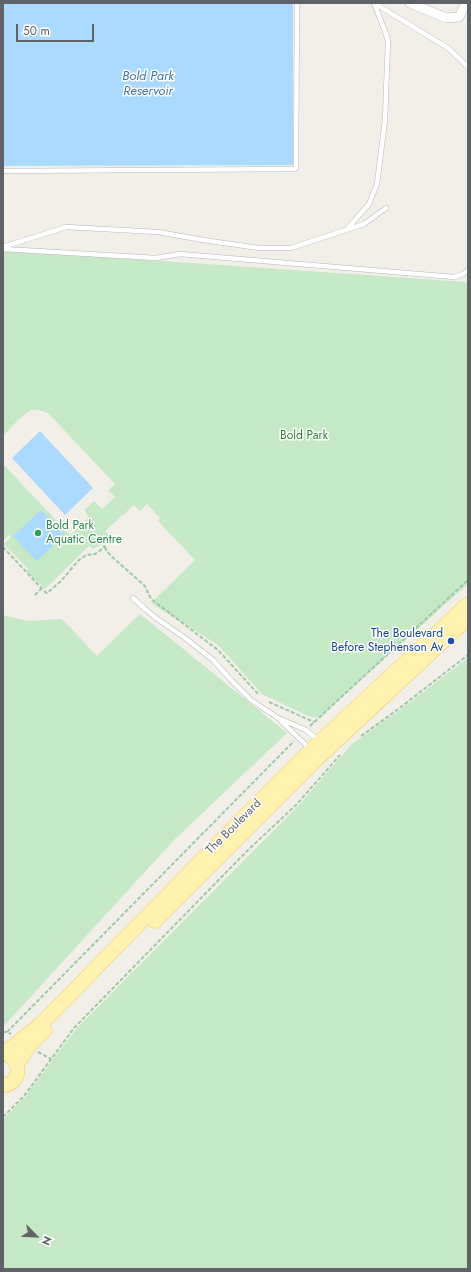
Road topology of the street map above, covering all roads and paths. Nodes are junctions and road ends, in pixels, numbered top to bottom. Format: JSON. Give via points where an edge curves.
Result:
{"nodes":[{"id":1,"x":297,"y":3,"type":"edge"},
{"id":2,"x":374,"y":3,"type":"edge"},
{"id":3,"x":410,"y":3,"type":"edge"},
{"id":4,"x":466,"y":3,"type":"edge"},
{"id":5,"x":468,"y":66,"type":"edge"},
{"id":6,"x":3,"y":171,"type":"edge"},
{"id":7,"x":386,"y":208,"type":"dead end"},
{"id":8,"x":346,"y":230,"type":"junction"},
{"id":9,"x":3,"y":248,"type":"edge"},
{"id":10,"x":468,"y":270,"type":"edge"},
{"id":11,"x":102,"y":544,"type":"dead end"},
{"id":12,"x":3,"y":547,"type":"edge"},
{"id":13,"x":104,"y":547,"type":"junction"},
{"id":14,"x":468,"y":580,"type":"edge"},
{"id":15,"x":42,"y":588,"type":"junction"},
{"id":16,"x":34,"y":596,"type":"dead end"},
{"id":17,"x":133,"y":598,"type":"dead end"},
{"id":18,"x":468,"y":604,"type":"edge"},
{"id":19,"x":468,"y":618,"type":"edge"},
{"id":20,"x":468,"y":655,"type":"edge"},
{"id":21,"x":278,"y":718,"type":"junction"},
{"id":22,"x":314,"y":722,"type":"junction"},
{"id":23,"x":306,"y":730,"type":"junction"},
{"id":24,"x":298,"y":737,"type":"junction"},
{"id":25,"x":357,"y":739,"type":"dead end"},
{"id":26,"x":319,"y":750,"type":"junction"},
{"id":27,"x":341,"y":754,"type":"dead end"},
{"id":28,"x":7,"y":1032,"type":"dead end"},
{"id":29,"x":3,"y":1054,"type":"edge"},
{"id":30,"x":16,"y":1064,"type":"junction"},
{"id":31,"x":4,"y":1086,"type":"edge"},
{"id":32,"x":3,"y":1117,"type":"edge"}],
"edges":[{"from":1,"to":6,"type":"lane","via":[[296,168]]},
{"from":2,"to":5,"type":"lane","via":[[448,48]]},
{"from":2,"to":8,"type":"lane","via":[[388,41],[384,127],[377,184],[369,204]]},
{"from":3,"to":4,"type":"street","via":[[446,18],[459,17]]},
{"from":7,"to":8,"type":"lane","via":[[364,224]]},
{"from":8,"to":9,"type":"lane","via":[[292,248],[259,248],[158,232],[66,228]]},
{"from":9,"to":10,"type":"lane","via":[[156,258],[180,254],[454,277]]},
{"from":11,"to":13,"type":"path"},
{"from":12,"to":15,"type":"path"},
{"from":13,"to":15,"type":"path","via":[[78,561],[49,592]]},
{"from":13,"to":22,"type":"path","via":[[110,556],[145,586],[151,599],[218,650],[258,694],[270,703]]},
{"from":14,"to":22,"type":"path"},
{"from":15,"to":16,"type":"path"},
{"from":17,"to":21,"type":"lane","via":[[213,660],[250,700]]},
{"from":18,"to":26,"type":"main road","name":"The Boulevard"},
{"from":19,"to":26,"type":"main road","name":"The Boulevard"},
{"from":20,"to":25,"type":"path"},
{"from":21,"to":23,"type":"lane"},
{"from":21,"to":24,"type":"lane"},
{"from":22,"to":23,"type":"path"},
{"from":23,"to":26,"type":"lane"},
{"from":24,"to":26,"type":"lane"},
{"from":24,"to":28,"type":"path"},
{"from":26,"to":29,"type":"main road","name":"The Boulevard","via":[[245,816],[40,1025]]},
{"from":26,"to":30,"type":"main road","name":"The Boulevard","via":[[29,1046]]},
{"from":27,"to":32,"type":"path","via":[[297,804],[247,851],[74,1028],[24,1096]]},
{"from":29,"to":30,"type":"main road","name":"The Boulevard","via":[[14,1059]]},
{"from":30,"to":31,"type":"main road","name":"The Boulevard","via":[[17,1075]]}]}
